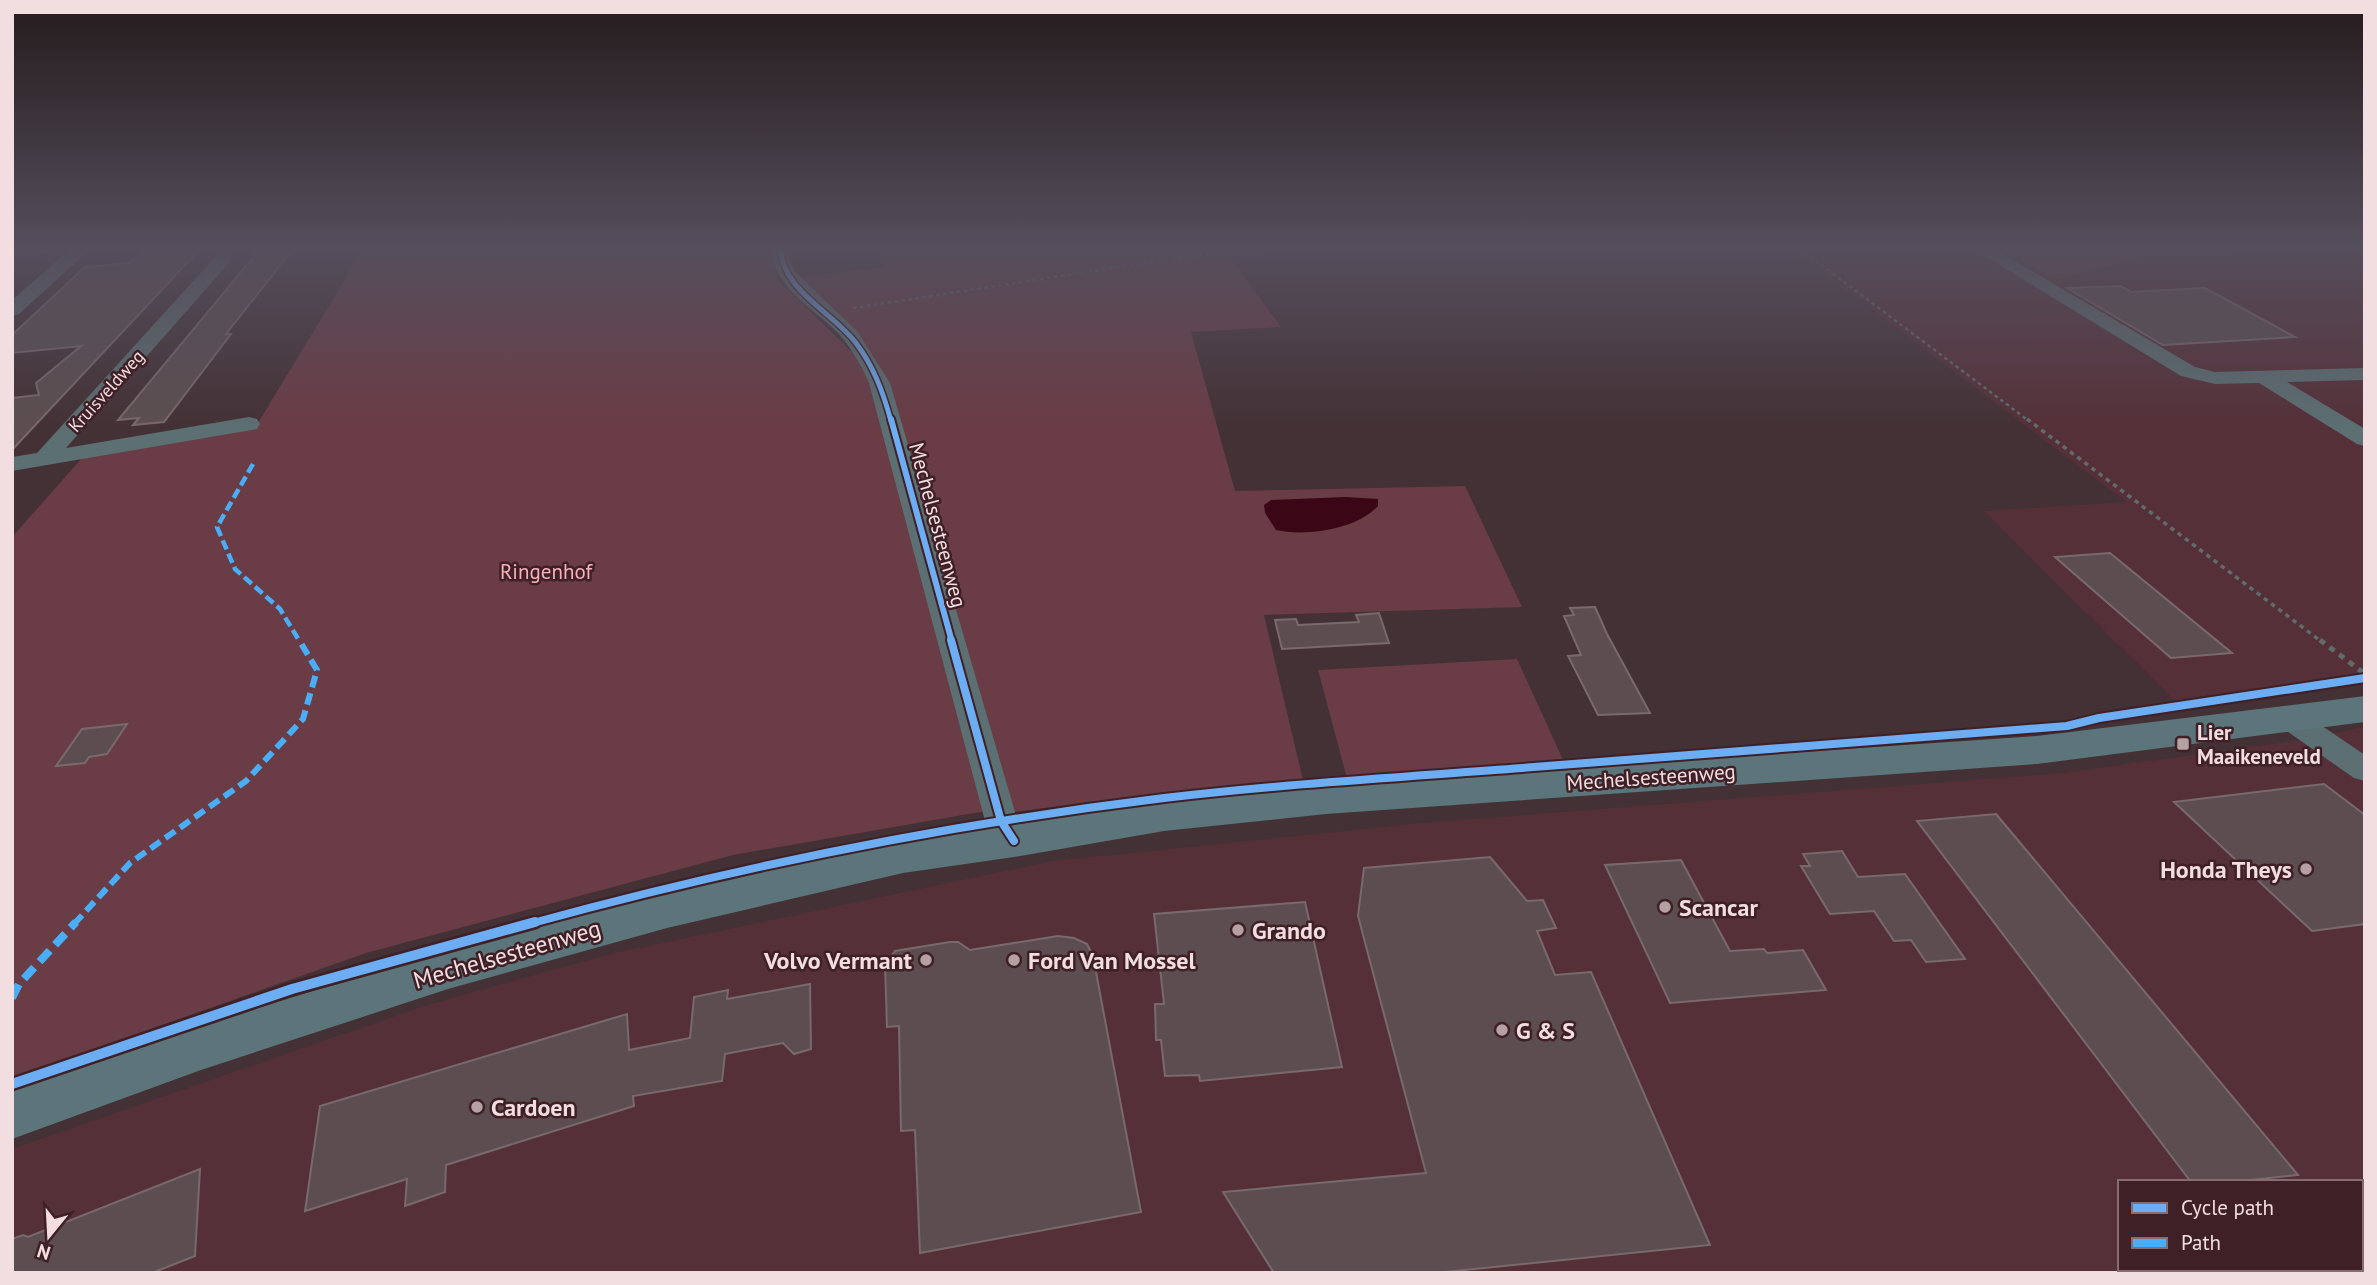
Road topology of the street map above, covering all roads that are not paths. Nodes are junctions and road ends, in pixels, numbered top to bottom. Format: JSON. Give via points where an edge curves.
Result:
{"nodes":[{"id":1,"x":179,"y":308,"type":"edge"},
{"id":2,"x":823,"y":308,"type":"edge"},
{"id":3,"x":2081,"y":308,"type":"edge"},
{"id":4,"x":2365,"y":374,"type":"edge"},
{"id":5,"x":2265,"y":377,"type":"junction"},
{"id":6,"x":249,"y":424,"type":"dead end"},
{"id":7,"x":2365,"y":439,"type":"edge"},
{"id":8,"x":45,"y":458,"type":"junction"},
{"id":9,"x":12,"y":464,"type":"edge"},
{"id":10,"x":2361,"y":695,"type":"edge"},
{"id":11,"x":2289,"y":719,"type":"junction"},
{"id":12,"x":2365,"y":770,"type":"edge"},
{"id":13,"x":1014,"y":841,"type":"junction"},
{"id":14,"x":12,"y":1115,"type":"edge"}],
"edges":[{"from":1,"to":8,"type":"street","name":"Kruisveldweg"},
{"from":2,"to":13,"type":"street","name":"Mechelsesteenweg","via":[[848,332],[875,369],[883,391],[1001,821]]},
{"from":3,"to":5,"type":"street","via":[[2188,372],[2215,378]]},
{"from":4,"to":5,"type":"street"},
{"from":5,"to":7,"type":"street"},
{"from":6,"to":8,"type":"street","name":"Kruisveldweg"},
{"from":8,"to":9,"type":"street","name":"Kruisveldweg"},
{"from":10,"to":11,"type":"main road","name":"Mechelsesteenweg"},
{"from":11,"to":12,"type":"street"},
{"from":11,"to":13,"type":"main road","name":"Mechelsesteenweg","via":[[2037,750],[1326,799],[1164,815]]},
{"from":13,"to":14,"type":"main road","name":"Mechelsesteenweg","via":[[903,856],[667,910],[510,952],[197,1049]]}]}
